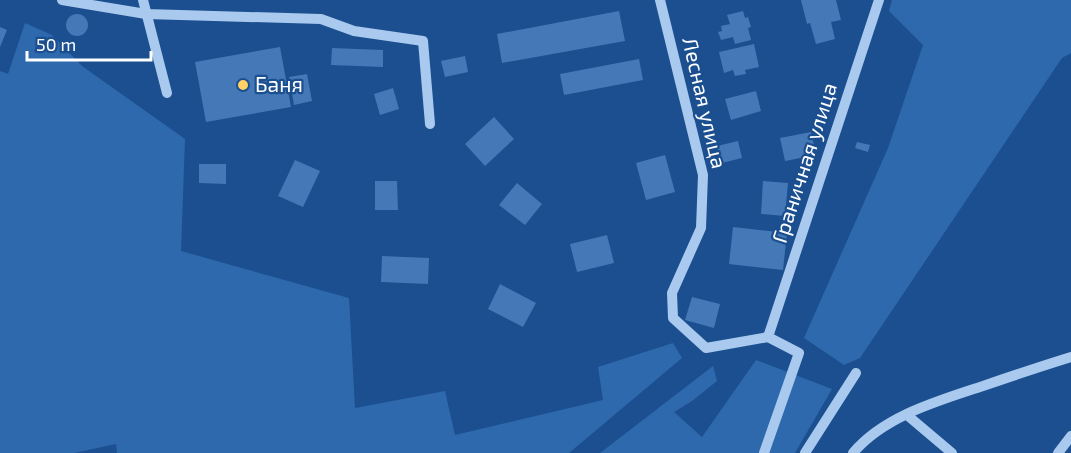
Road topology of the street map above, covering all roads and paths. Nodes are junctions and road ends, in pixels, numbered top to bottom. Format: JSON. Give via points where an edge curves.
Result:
{"nodes":[{"id":1,"x":62,"y":0,"type":"edge"},
{"id":2,"x":143,"y":0,"type":"edge"},
{"id":3,"x":660,"y":0,"type":"edge"},
{"id":4,"x":879,"y":0,"type":"edge"},
{"id":5,"x":146,"y":14,"type":"junction"},
{"id":6,"x":167,"y":93,"type":"dead end"},
{"id":7,"x":430,"y":124,"type":"dead end"},
{"id":8,"x":768,"y":337,"type":"junction"},
{"id":9,"x":1071,"y":357,"type":"edge"},
{"id":10,"x":856,"y":373,"type":"dead end"},
{"id":11,"x":907,"y":415,"type":"junction"},
{"id":12,"x":1071,"y":436,"type":"edge"},
{"id":13,"x":764,"y":453,"type":"edge"},
{"id":14,"x":805,"y":453,"type":"edge"},
{"id":15,"x":853,"y":453,"type":"edge"},
{"id":16,"x":952,"y":453,"type":"edge"},
{"id":17,"x":1058,"y":453,"type":"edge"}],
"edges":[{"from":1,"to":5,"type":"street"},
{"from":2,"to":5,"type":"street"},
{"from":3,"to":8,"type":"street","name":"Лесная улица","via":[[703,175],[701,228],[672,293],[674,318],[706,348]]},
{"from":4,"to":8,"type":"street","name":"Граничная улица"},
{"from":5,"to":6,"type":"street"},
{"from":5,"to":7,"type":"street","via":[[321,19],[354,31],[423,40]]},
{"from":8,"to":13,"type":"street","via":[[799,353]]},
{"from":9,"to":11,"type":"street","via":[[928,404]]},
{"from":10,"to":14,"type":"street"},
{"from":11,"to":15,"type":"street","via":[[872,435]]},
{"from":11,"to":16,"type":"street"},
{"from":12,"to":17,"type":"street"}]}
